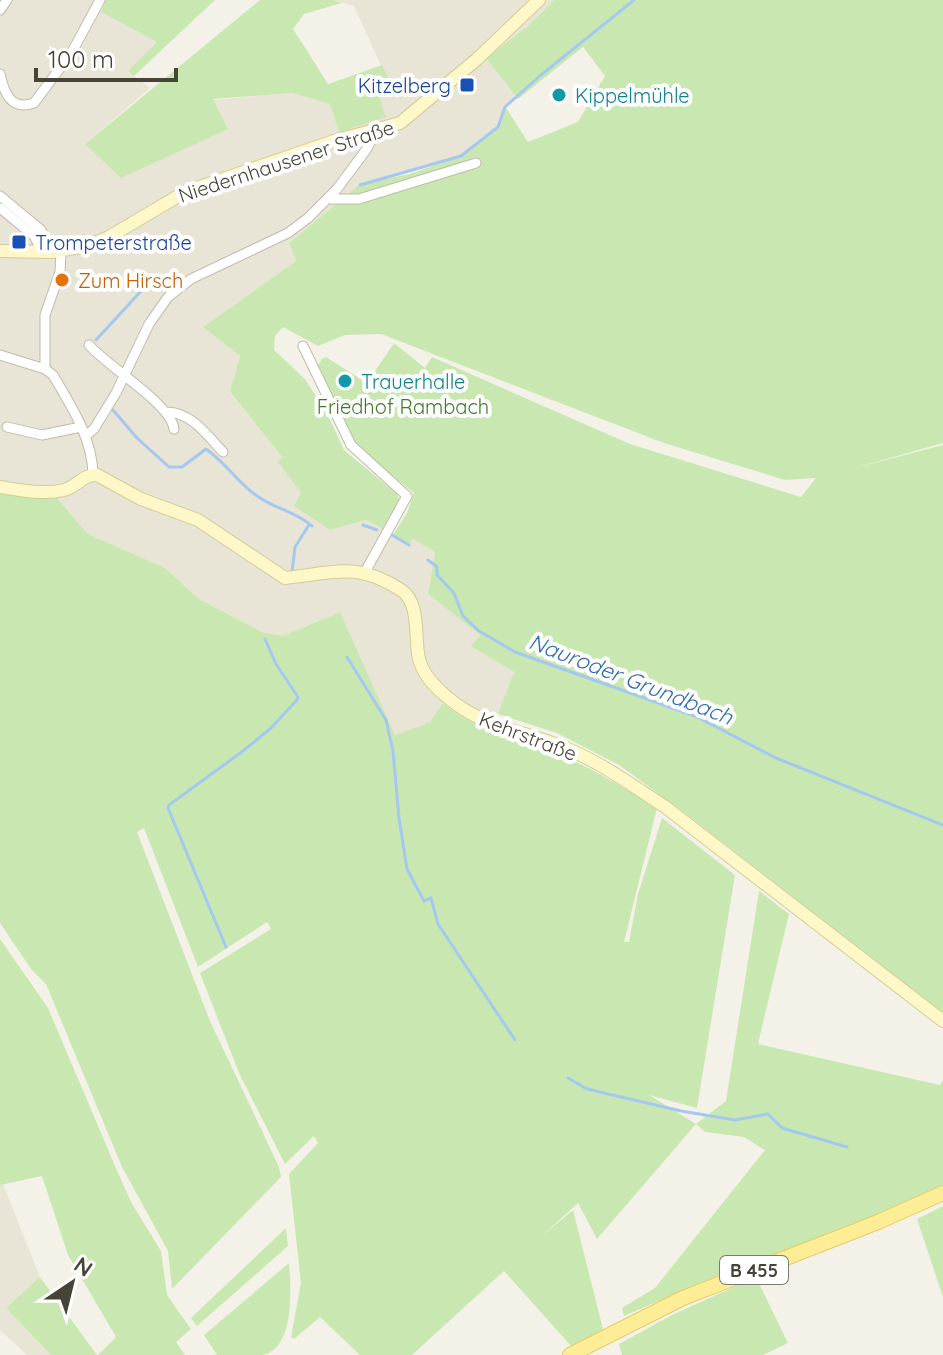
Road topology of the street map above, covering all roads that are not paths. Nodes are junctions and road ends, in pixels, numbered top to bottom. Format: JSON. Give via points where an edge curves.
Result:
{"nodes":[{"id":1,"x":7,"y":0,"type":"edge"},
{"id":2,"x":100,"y":0,"type":"edge"},
{"id":3,"x":539,"y":0,"type":"edge"},
{"id":4,"x":0,"y":10,"type":"edge"},
{"id":5,"x":0,"y":74,"type":"edge"},
{"id":6,"x":371,"y":133,"type":"junction"},
{"id":7,"x":476,"y":163,"type":"dead end"},
{"id":8,"x":0,"y":196,"type":"edge"},
{"id":9,"x":329,"y":199,"type":"junction"},
{"id":10,"x":0,"y":208,"type":"edge"},
{"id":11,"x":0,"y":251,"type":"edge"},
{"id":12,"x":52,"y":252,"type":"junction"},
{"id":13,"x":89,"y":345,"type":"dead end"},
{"id":14,"x":303,"y":346,"type":"dead end"},
{"id":15,"x":0,"y":355,"type":"edge"},
{"id":16,"x":45,"y":369,"type":"junction"},
{"id":17,"x":125,"y":377,"type":"junction"},
{"id":18,"x":167,"y":412,"type":"junction"},
{"id":19,"x":7,"y":427,"type":"dead end"},
{"id":20,"x":174,"y":429,"type":"dead end"},
{"id":21,"x":83,"y":432,"type":"junction"},
{"id":22,"x":223,"y":452,"type":"dead end"},
{"id":23,"x":93,"y":474,"type":"junction"},
{"id":24,"x":0,"y":487,"type":"edge"},
{"id":25,"x":365,"y":572,"type":"junction"},
{"id":26,"x":943,"y":1021,"type":"edge"},
{"id":27,"x":943,"y":1193,"type":"edge"},
{"id":28,"x":570,"y":1355,"type":"edge"}],
"edges":[{"from":1,"to":4,"type":"street"},
{"from":2,"to":5,"type":"street","via":[[72,52],[34,103],[12,102]]},
{"from":3,"to":6,"type":"street","name":"Niedernhausener Straße","via":[[409,118]]},
{"from":6,"to":9,"type":"street","via":[[366,150]]},
{"from":6,"to":12,"type":"street","name":"Niedernhausener Straße","via":[[185,192],[109,237]]},
{"from":7,"to":9,"type":"street","via":[[359,199]]},
{"from":8,"to":12,"type":"street","via":[[41,230]]},
{"from":9,"to":17,"type":"street","via":[[288,233],[174,291],[149,324]]},
{"from":10,"to":12,"type":"street"},
{"from":11,"to":12,"type":"street","name":"Niedernhausener Straße"},
{"from":12,"to":16,"type":"street","via":[[60,272],[45,315]]},
{"from":13,"to":17,"type":"street"},
{"from":14,"to":25,"type":"street","via":[[351,445],[407,496]]},
{"from":15,"to":16,"type":"street"},
{"from":16,"to":21,"type":"street"},
{"from":17,"to":18,"type":"street"},
{"from":17,"to":21,"type":"street","via":[[94,429]]},
{"from":18,"to":20,"type":"street"},
{"from":18,"to":22,"type":"street","via":[[192,421]]},
{"from":19,"to":21,"type":"street","via":[[42,435]]},
{"from":21,"to":23,"type":"street"},
{"from":23,"to":24,"type":"street","via":[[61,491]]},
{"from":23,"to":25,"type":"street","name":"Kehrstraße","via":[[198,520],[285,578],[342,569]]},
{"from":25,"to":26,"type":"street","name":"Kehrstraße","via":[[408,596],[419,660],[430,681],[450,700],[479,719],[585,757],[664,806]]},
{"from":27,"to":28,"type":"main road","number":"B 455","via":[[683,1298]]}]}
